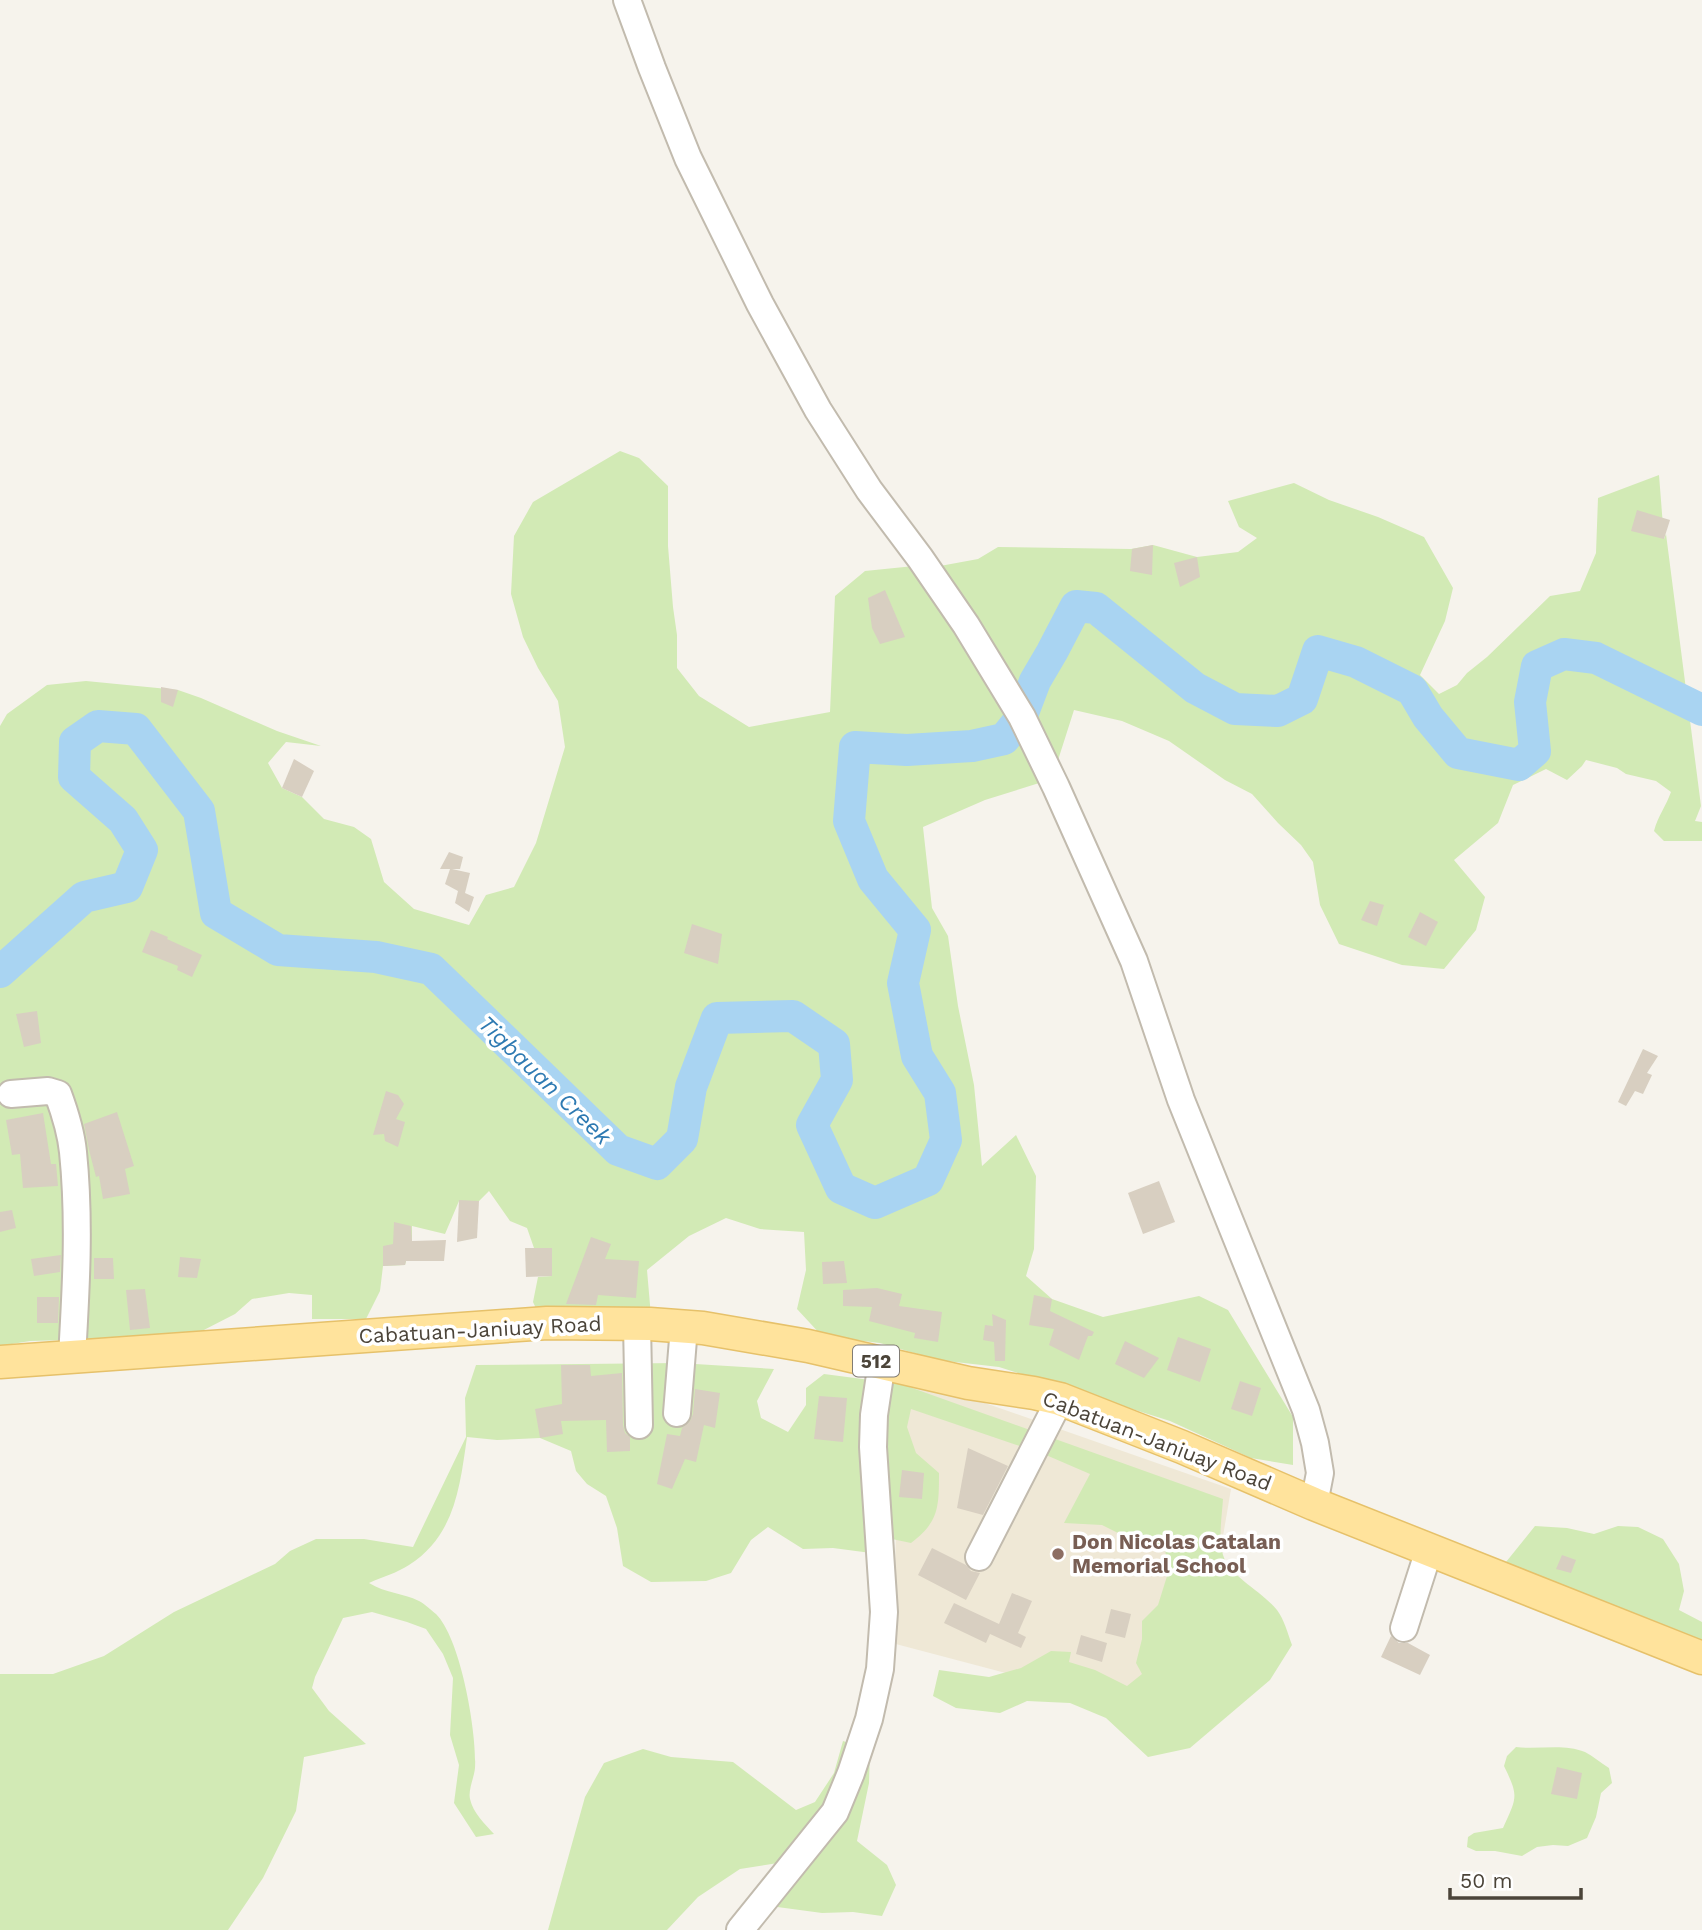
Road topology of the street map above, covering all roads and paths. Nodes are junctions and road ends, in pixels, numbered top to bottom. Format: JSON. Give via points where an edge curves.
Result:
{"nodes":[{"id":1,"x":627,"y":0,"type":"edge"},
{"id":2,"x":11,"y":1094,"type":"dead end"},
{"id":3,"x":637,"y":1324,"type":"junction"},
{"id":4,"x":684,"y":1326,"type":"junction"},
{"id":5,"x":72,"y":1357,"type":"junction"},
{"id":6,"x":0,"y":1362,"type":"edge"},
{"id":7,"x":882,"y":1362,"type":"junction"},
{"id":8,"x":1060,"y":1399,"type":"junction"},
{"id":9,"x":677,"y":1413,"type":"dead end"},
{"id":10,"x":639,"y":1426,"type":"dead end"},
{"id":11,"x":1314,"y":1504,"type":"junction"},
{"id":12,"x":1429,"y":1550,"type":"junction"},
{"id":13,"x":979,"y":1557,"type":"dead end"},
{"id":14,"x":1404,"y":1628,"type":"dead end"},
{"id":15,"x":1702,"y":1658,"type":"edge"},
{"id":16,"x":740,"y":1930,"type":"edge"}],
"edges":[{"from":1,"to":11,"type":"street","via":[[688,159],[811,399],[869,490],[966,625],[1022,717],[1056,787],[1134,961],[1181,1100],[1306,1410],[1320,1473]]},
{"from":2,"to":5,"type":"street","via":[[58,1094],[65,1114],[73,1150],[77,1231]]},
{"from":3,"to":4,"type":"main road","name":"Cabatuan-Janiuay Road","number":"512"},
{"from":3,"to":5,"type":"main road","name":"Cabatuan-Janiuay Road","number":"512","via":[[547,1323]]},
{"from":3,"to":10,"type":"street"},
{"from":4,"to":7,"type":"main road","name":"Cabatuan-Janiuay Road","number":"512"},
{"from":4,"to":9,"type":"street"},
{"from":5,"to":6,"type":"main road","name":"Cabatuan-Janiuay Road","number":"512"},
{"from":7,"to":8,"type":"main road","name":"Cabatuan-Janiuay Road","number":"512"},
{"from":7,"to":16,"type":"street","via":[[873,1447],[884,1612],[880,1669],[869,1719],[835,1812]]},
{"from":8,"to":11,"type":"main road","name":"Cabatuan-Janiuay Road","number":"512"},
{"from":8,"to":13,"type":"street"},
{"from":11,"to":12,"type":"main road","name":"Cabatuan-Janiuay Road","number":"512"},
{"from":12,"to":14,"type":"street"},
{"from":12,"to":15,"type":"main road","name":"Cabatuan-Janiuay Road","number":"512"}]}
